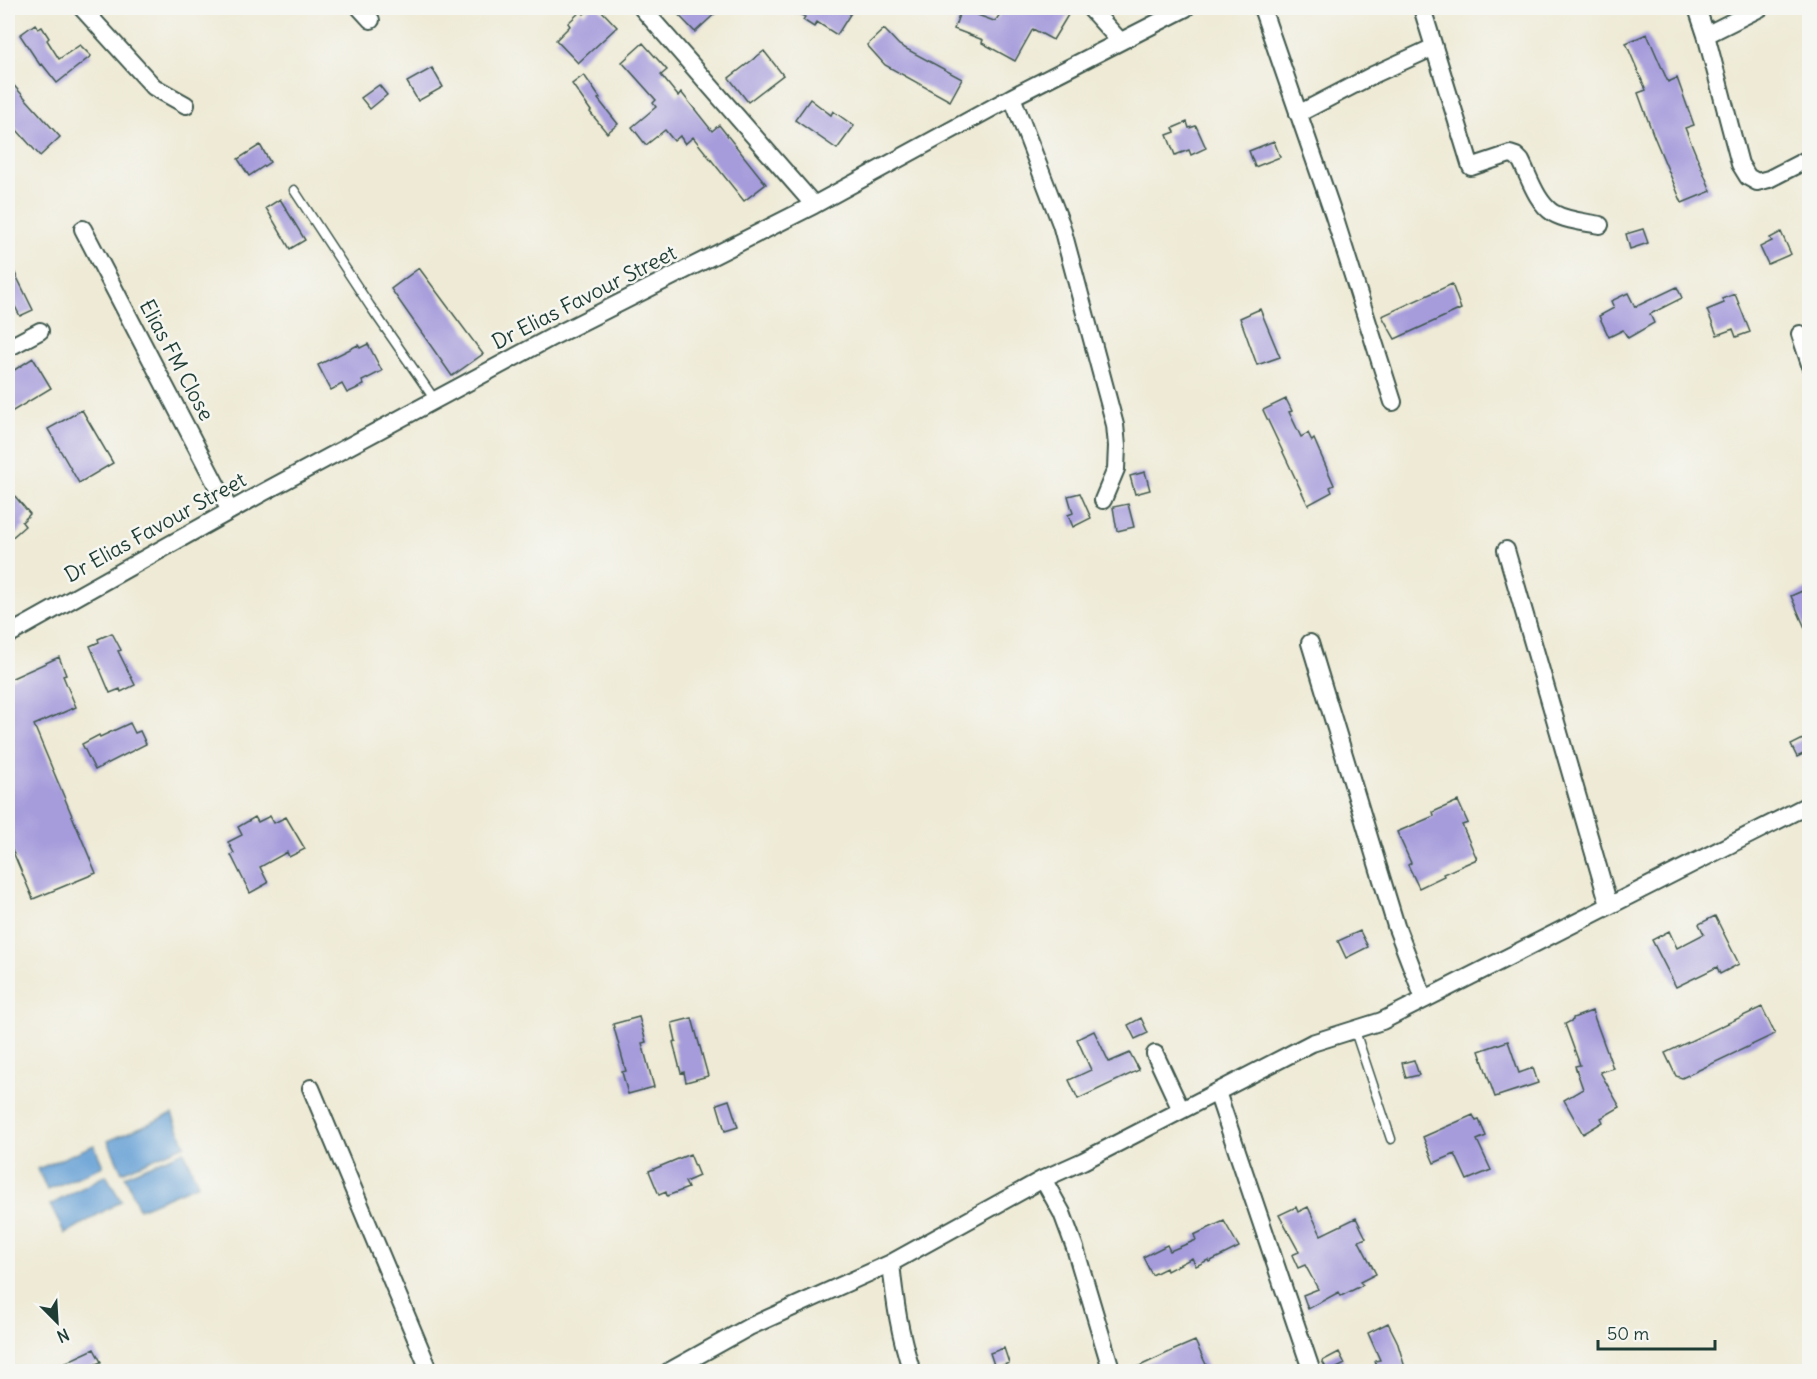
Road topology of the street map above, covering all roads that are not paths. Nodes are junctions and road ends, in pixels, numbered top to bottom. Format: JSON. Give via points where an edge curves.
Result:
{"nodes":[{"id":1,"x":82,"y":8,"type":"edge"},
{"id":2,"x":642,"y":8,"type":"edge"},
{"id":3,"x":1090,"y":8,"type":"edge"},
{"id":4,"x":1186,"y":8,"type":"edge"},
{"id":5,"x":1262,"y":8,"type":"edge"},
{"id":6,"x":1422,"y":8,"type":"edge"},
{"id":7,"x":1697,"y":8,"type":"edge"},
{"id":8,"x":1760,"y":8,"type":"edge"},
{"id":9,"x":1706,"y":35,"type":"junction"},
{"id":10,"x":1120,"y":41,"type":"junction"},
{"id":11,"x":1434,"y":47,"type":"junction"},
{"id":12,"x":1012,"y":97,"type":"junction"},
{"id":13,"x":186,"y":105,"type":"dead end"},
{"id":14,"x":1298,"y":114,"type":"junction"},
{"id":15,"x":1809,"y":158,"type":"edge"},
{"id":16,"x":294,"y":190,"type":"dead end"},
{"id":17,"x":814,"y":205,"type":"junction"},
{"id":18,"x":1600,"y":225,"type":"dead end"},
{"id":19,"x":83,"y":229,"type":"dead end"},
{"id":20,"x":40,"y":331,"type":"dead end"},
{"id":21,"x":1800,"y":334,"type":"dead end"},
{"id":22,"x":8,"y":348,"type":"edge"},
{"id":23,"x":1809,"y":364,"type":"edge"},
{"id":24,"x":435,"y":400,"type":"junction"},
{"id":25,"x":1393,"y":402,"type":"dead end"},
{"id":26,"x":1103,"y":500,"type":"dead end"},
{"id":27,"x":230,"y":511,"type":"junction"},
{"id":28,"x":1506,"y":550,"type":"dead end"},
{"id":29,"x":8,"y":635,"type":"edge"},
{"id":30,"x":1310,"y":643,"type":"dead end"},
{"id":31,"x":1809,"y":804,"type":"edge"},
{"id":32,"x":1610,"y":905,"type":"junction"},
{"id":33,"x":1424,"y":999,"type":"junction"},
{"id":34,"x":1354,"y":1031,"type":"junction"},
{"id":35,"x":1155,"y":1054,"type":"dead end"},
{"id":36,"x":311,"y":1088,"type":"dead end"},
{"id":37,"x":1217,"y":1092,"type":"junction"},
{"id":38,"x":1182,"y":1110,"type":"junction"},
{"id":39,"x":1390,"y":1139,"type":"dead end"},
{"id":40,"x":1042,"y":1179,"type":"junction"},
{"id":41,"x":891,"y":1263,"type":"junction"},
{"id":42,"x":430,"y":1371,"type":"edge"},
{"id":43,"x":668,"y":1371,"type":"edge"},
{"id":44,"x":912,"y":1371,"type":"edge"},
{"id":45,"x":1112,"y":1371,"type":"edge"},
{"id":46,"x":1312,"y":1371,"type":"edge"}],
"edges":[{"from":1,"to":13,"type":"street","via":[[154,87]]},
{"from":2,"to":17,"type":"street"},
{"from":3,"to":10,"type":"street"},
{"from":4,"to":10,"type":"street","name":"Dr Elias Favour Street"},
{"from":5,"to":14,"type":"street"},
{"from":6,"to":11,"type":"street"},
{"from":7,"to":9,"type":"street"},
{"from":8,"to":9,"type":"street"},
{"from":9,"to":15,"type":"street","via":[[1740,165],[1748,177],[1757,182],[1769,180]]},
{"from":10,"to":12,"type":"street","name":"Dr Elias Favour Street"},
{"from":11,"to":14,"type":"street"},
{"from":11,"to":18,"type":"street","via":[[1471,166],[1510,154],[1516,156],[1552,213]]},
{"from":12,"to":17,"type":"street","name":"Dr Elias Favour Street"},
{"from":12,"to":26,"type":"street","via":[[1061,224],[1115,424],[1116,469]]},
{"from":14,"to":25,"type":"street"},
{"from":16,"to":24,"type":"lane"},
{"from":17,"to":24,"type":"street","name":"Dr Elias Favour Street"},
{"from":19,"to":27,"type":"street","name":"Elias FM Close"},
{"from":20,"to":22,"type":"street"},
{"from":21,"to":23,"type":"street"},
{"from":24,"to":27,"type":"street","name":"Dr Elias Favour Street"},
{"from":27,"to":29,"type":"street","name":"Dr Elias Favour Street"},
{"from":28,"to":32,"type":"street"},
{"from":30,"to":33,"type":"street","via":[[1396,926]]},
{"from":31,"to":32,"type":"street"},
{"from":32,"to":33,"type":"street"},
{"from":33,"to":34,"type":"street"},
{"from":34,"to":37,"type":"street","via":[[1312,1043]]},
{"from":34,"to":39,"type":"lane"},
{"from":35,"to":38,"type":"street"},
{"from":36,"to":42,"type":"street"},
{"from":37,"to":38,"type":"street"},
{"from":37,"to":46,"type":"street"},
{"from":38,"to":40,"type":"street"},
{"from":40,"to":41,"type":"street"},
{"from":40,"to":45,"type":"street","via":[[1076,1248]]},
{"from":41,"to":43,"type":"street","via":[[749,1327]]},
{"from":41,"to":44,"type":"street","via":[[895,1309]]}]}
